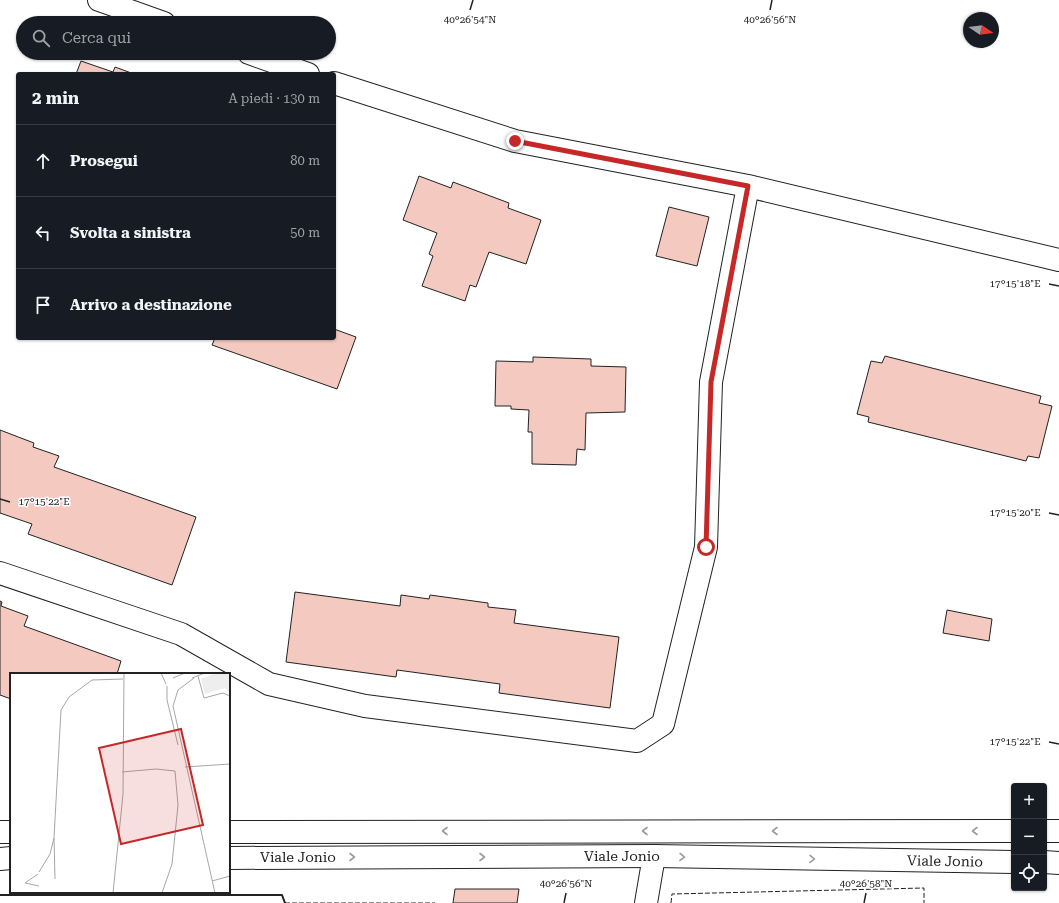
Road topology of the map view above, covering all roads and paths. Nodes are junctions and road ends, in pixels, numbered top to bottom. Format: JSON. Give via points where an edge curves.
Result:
{"nodes":[{"id":1,"x":99,"y":0,"type":"edge"},
{"id":2,"x":144,"y":16,"type":"edge"},
{"id":3,"x":269,"y":60,"type":"edge"},
{"id":4,"x":302,"y":72,"type":"edge"},
{"id":5,"x":336,"y":83,"type":"edge"},
{"id":6,"x":748,"y":186,"type":"junction"},
{"id":7,"x":1059,"y":260,"type":"edge"},
{"id":8,"x":0,"y":573,"type":"edge"},
{"id":9,"x":1011,"y":831,"type":"edge"},
{"id":10,"x":1047,"y":831,"type":"edge"},
{"id":11,"x":1059,"y":831,"type":"edge"},
{"id":12,"x":230,"y":832,"type":"edge"},
{"id":13,"x":654,"y":856,"type":"junction"},
{"id":14,"x":230,"y":858,"type":"edge"},
{"id":15,"x":1011,"y":862,"type":"edge"},
{"id":16,"x":1047,"y":862,"type":"edge"},
{"id":17,"x":1059,"y":862,"type":"edge"},
{"id":18,"x":646,"y":903,"type":"edge"}],
"edges":[{"from":1,"to":2,"type":"main road"},
{"from":3,"to":4,"type":"main road"},
{"from":5,"to":6,"type":"main road","via":[[515,141]]},
{"from":6,"to":7,"type":"main road"},
{"from":6,"to":8,"type":"main road","via":[[711,382],[706,547],[663,724],[636,741],[365,706],[269,684],[181,634]]},
{"from":9,"to":12,"type":"main road","name":"Viale Jonio","one_way":true},
{"from":10,"to":11,"type":"main road"},
{"from":14,"to":13,"type":"main road","name":"Viale Jonio","one_way":true},
{"from":13,"to":15,"type":"main road","name":"Viale Jonio","one_way":true},
{"from":13,"to":18,"type":"main road"},
{"from":16,"to":17,"type":"main road"}]}
